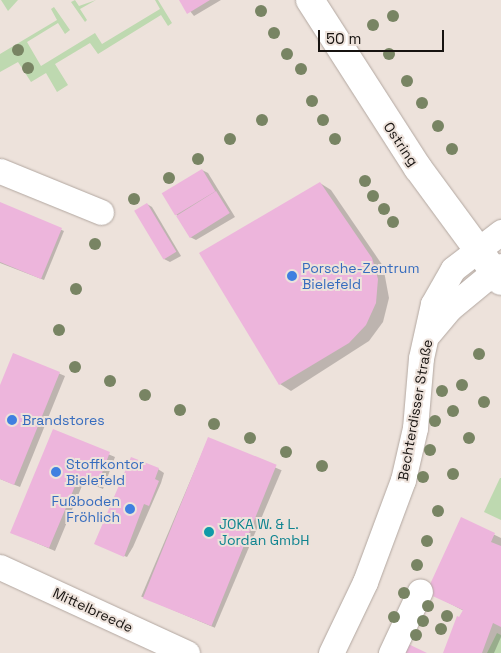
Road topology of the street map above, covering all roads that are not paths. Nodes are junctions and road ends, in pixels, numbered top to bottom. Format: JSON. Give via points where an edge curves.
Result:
{"nodes":[{"id":1,"x":310,"y":0,"type":"edge"},
{"id":2,"x":0,"y":171,"type":"edge"},
{"id":3,"x":101,"y":212,"type":"dead end"},
{"id":4,"x":501,"y":232,"type":"edge"},
{"id":5,"x":476,"y":250,"type":"junction"},
{"id":6,"x":498,"y":273,"type":"edge"},
{"id":7,"x":429,"y":333,"type":"junction"},
{"id":8,"x":0,"y":567,"type":"edge"},
{"id":9,"x":420,"y":591,"type":"dead end"},
{"id":10,"x":186,"y":653,"type":"edge"},
{"id":11,"x":331,"y":653,"type":"edge"},
{"id":12,"x":391,"y":653,"type":"edge"}],
"edges":[{"from":1,"to":5,"type":"main road","name":"Ostring","via":[[394,133]]},
{"from":2,"to":3,"type":"street"},
{"from":4,"to":5,"type":"street","name":"Bechterdisser Straße"},
{"from":5,"to":6,"type":"main road","name":"Ostring"},
{"from":5,"to":7,"type":"street","name":"Bechterdisser Straße","via":[[453,269],[440,288],[433,304]]},
{"from":6,"to":7,"type":"street","name":"Bechterdisser Straße","via":[[450,308]]},
{"from":7,"to":11,"type":"street","name":"Bechterdisser Straße","via":[[401,487],[365,582]]},
{"from":8,"to":10,"type":"street","name":"Mittelbreede"},
{"from":9,"to":12,"type":"street"}]}
